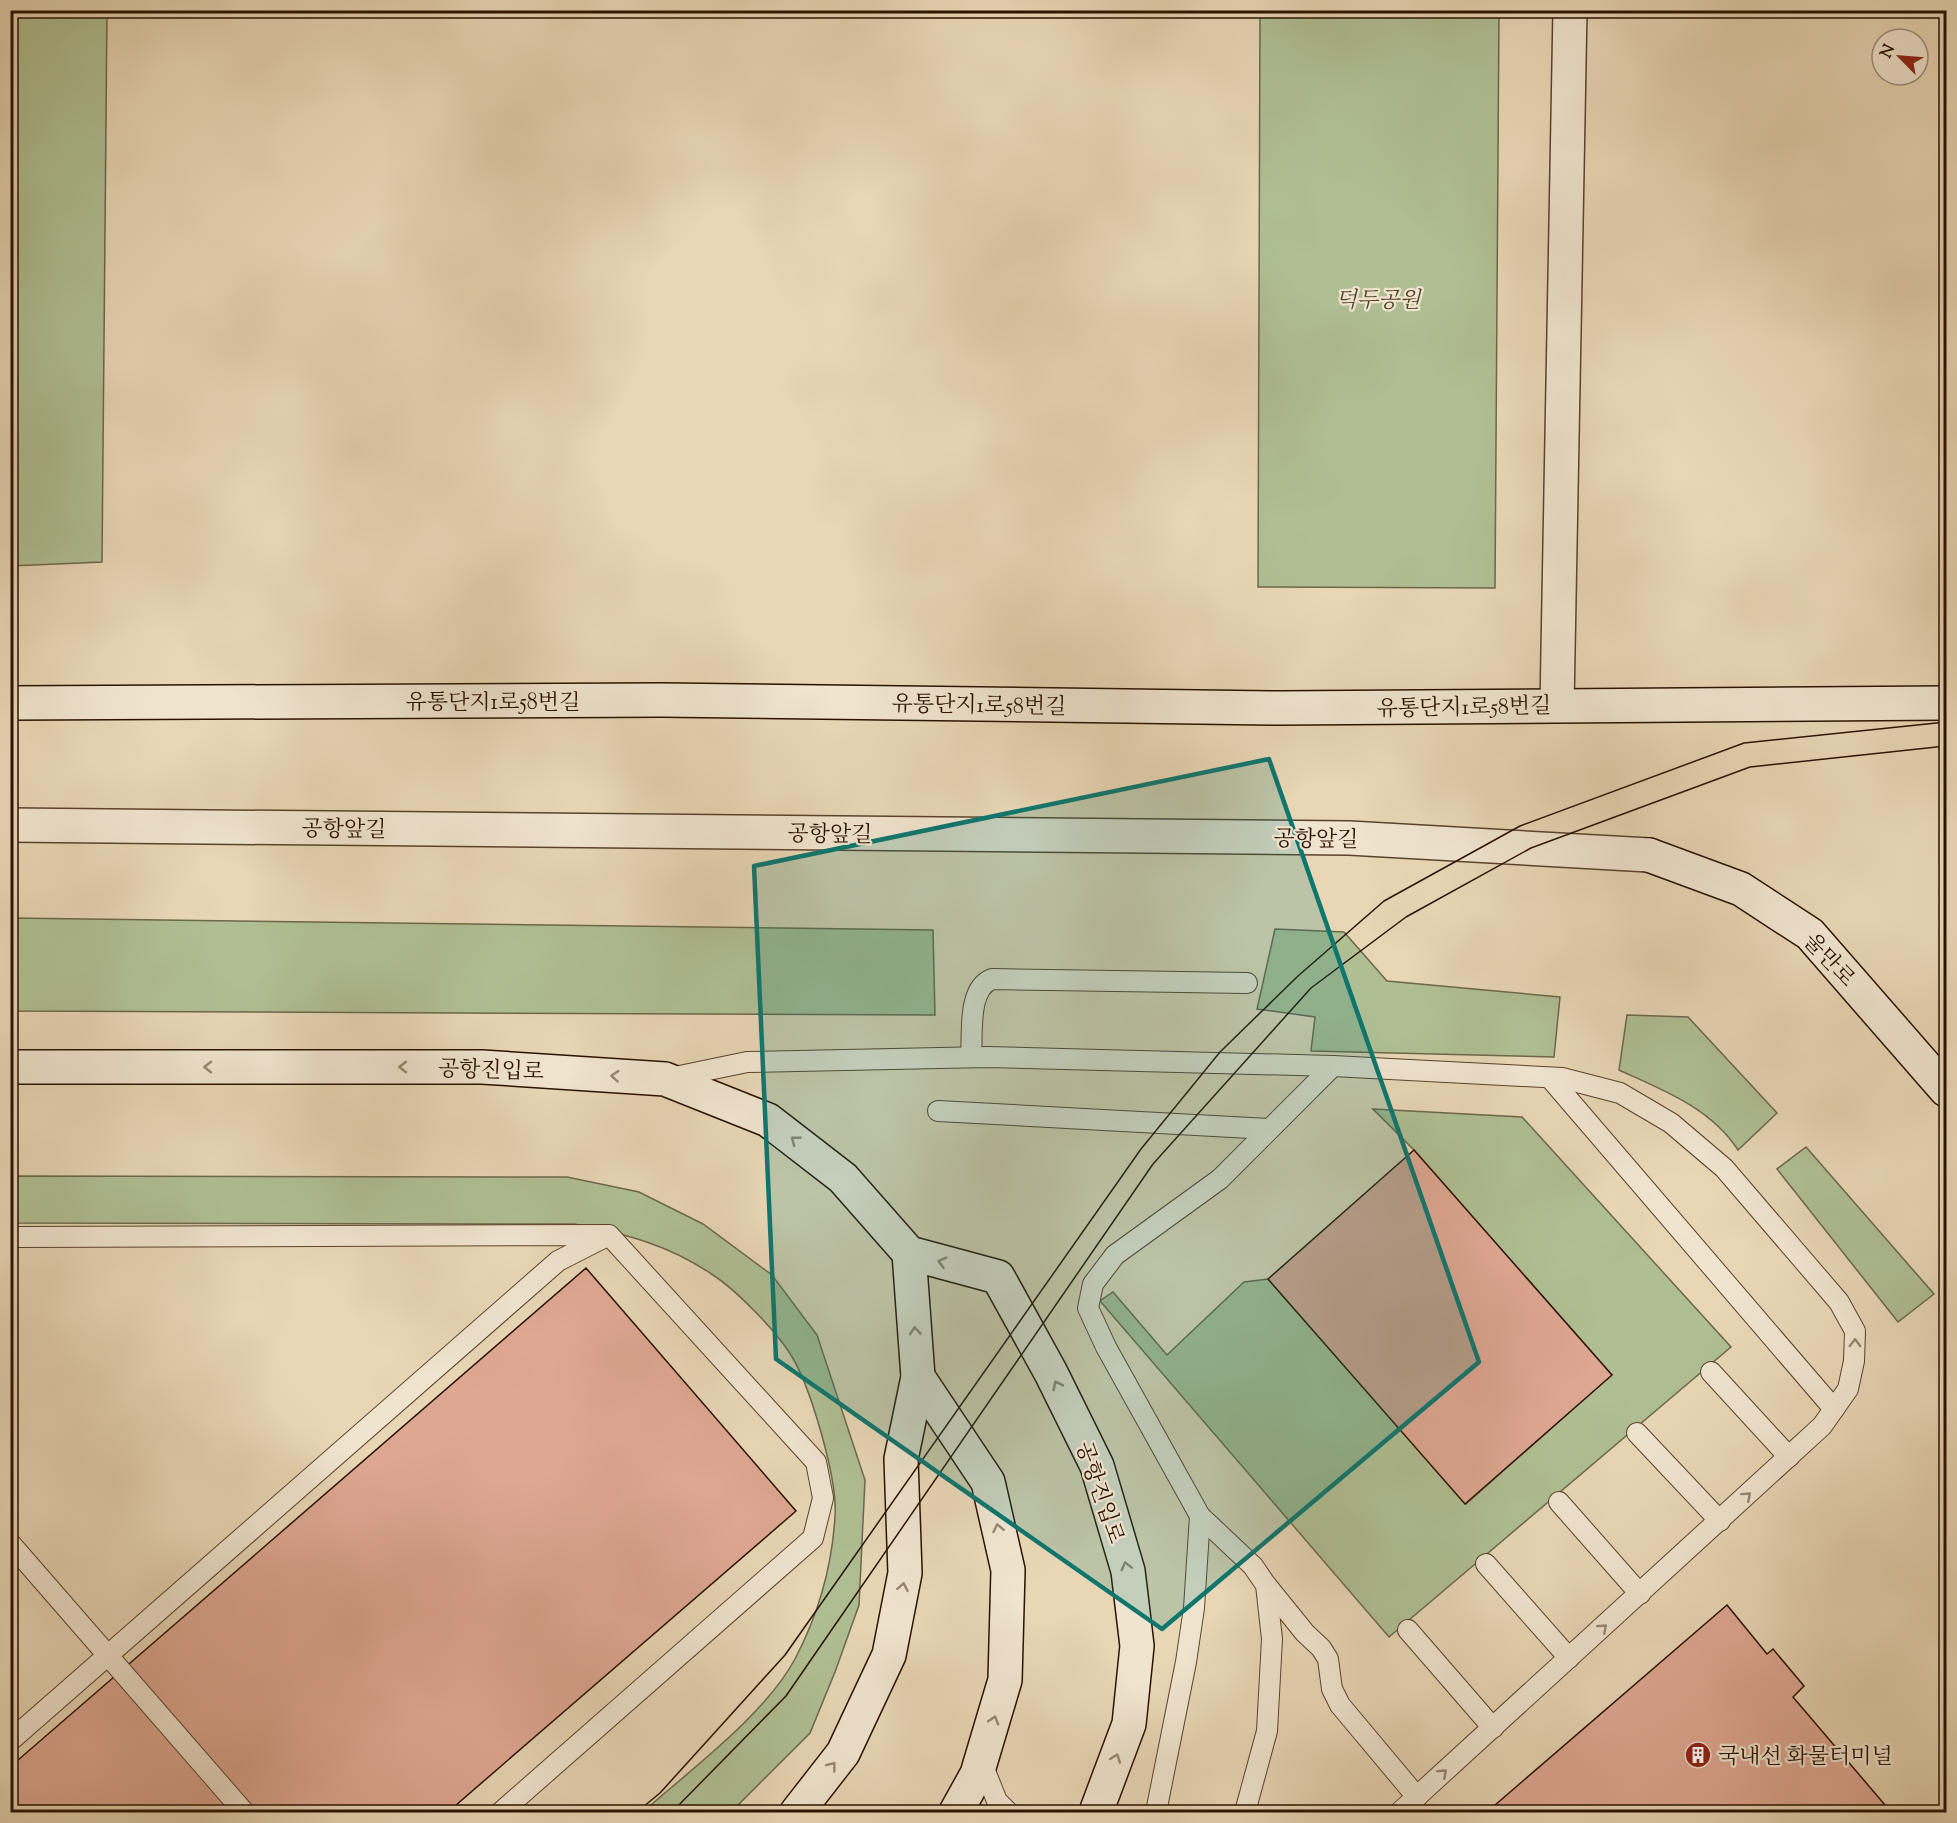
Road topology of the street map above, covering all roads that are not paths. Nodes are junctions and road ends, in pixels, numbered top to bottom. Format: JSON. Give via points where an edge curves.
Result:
{"nodes":[{"id":1,"x":1570,"y":10,"type":"edge"},
{"id":2,"x":10,"y":703,"type":"edge"},
{"id":3,"x":1947,"y":703,"type":"edge"},
{"id":4,"x":1557,"y":705,"type":"junction"},
{"id":5,"x":10,"y":825,"type":"edge"},
{"id":6,"x":1649,"y":855,"type":"joint"},
{"id":7,"x":1247,"y":983,"type":"dead end"},
{"id":8,"x":971,"y":1057,"type":"junction"},
{"id":9,"x":1333,"y":1066,"type":"junction"},
{"id":10,"x":10,"y":1067,"type":"edge"},
{"id":11,"x":1550,"y":1078,"type":"junction"},
{"id":12,"x":665,"y":1079,"type":"junction"},
{"id":13,"x":1947,"y":1090,"type":"edge"},
{"id":14,"x":938,"y":1111,"type":"dead end"},
{"id":15,"x":1269,"y":1129,"type":"junction"},
{"id":16,"x":609,"y":1234,"type":"junction"},
{"id":17,"x":10,"y":1240,"type":"edge"},
{"id":18,"x":909,"y":1253,"type":"junction"},
{"id":19,"x":1712,"y":1372,"type":"dead end"},
{"id":20,"x":918,"y":1377,"type":"junction"},
{"id":21,"x":1834,"y":1409,"type":"junction"},
{"id":22,"x":1637,"y":1433,"type":"dead end"},
{"id":23,"x":1789,"y":1457,"type":"junction"},
{"id":24,"x":1559,"y":1502,"type":"dead end"},
{"id":25,"x":1200,"y":1516,"type":"junction"},
{"id":26,"x":1719,"y":1521,"type":"junction"},
{"id":27,"x":10,"y":1543,"type":"edge"},
{"id":28,"x":1486,"y":1564,"type":"dead end"},
{"id":29,"x":1266,"y":1585,"type":"junction"},
{"id":30,"x":1640,"y":1594,"type":"junction"},
{"id":31,"x":1408,"y":1630,"type":"dead end"},
{"id":32,"x":108,"y":1655,"type":"junction"},
{"id":33,"x":1569,"y":1658,"type":"junction"},
{"id":34,"x":1493,"y":1728,"type":"junction"},
{"id":35,"x":10,"y":1741,"type":"edge"},
{"id":36,"x":981,"y":1761,"type":"junction"},
{"id":37,"x":1417,"y":1797,"type":"junction"},
{"id":38,"x":244,"y":1812,"type":"edge"},
{"id":39,"x":501,"y":1812,"type":"edge"},
{"id":40,"x":797,"y":1812,"type":"edge"},
{"id":41,"x":956,"y":1812,"type":"edge"},
{"id":42,"x":1008,"y":1812,"type":"edge"},
{"id":43,"x":1096,"y":1812,"type":"edge"},
{"id":44,"x":1156,"y":1812,"type":"edge"},
{"id":45,"x":1245,"y":1812,"type":"edge"},
{"id":46,"x":1400,"y":1812,"type":"edge"}],
"edges":[{"from":1,"to":4,"type":"street"},
{"from":2,"to":4,"type":"street","name":"유통단지1로58번길","via":[[662,700],[1280,708]]},
{"from":3,"to":4,"type":"street","name":"유통단지1로58번길"},
{"from":5,"to":6,"type":"street","name":"공항앞길","via":[[1349,838]]},
{"from":6,"to":13,"type":"street","name":"울만로","via":[[1741,889],[1810,934]]},
{"from":7,"to":8,"type":"lane","via":[[992,978],[978,989]]},
{"from":8,"to":9,"type":"lane"},
{"from":8,"to":12,"type":"lane","via":[[747,1062]]},
{"from":9,"to":11,"type":"lane"},
{"from":9,"to":15,"type":"lane"},
{"from":12,"to":10,"type":"street","name":"공항진입로","one_way":true,"via":[[482,1067]]},
{"from":11,"to":21,"type":"lane"},
{"from":21,"to":11,"type":"lane","one_way":true,"via":[[1848,1389],[1854,1361],[1855,1331],[1839,1302],[1724,1168],[1671,1123],[1620,1093]]},
{"from":18,"to":12,"type":"street","name":"공항진입로","one_way":true,"via":[[843,1178],[768,1120]]},
{"from":14,"to":15,"type":"lane"},
{"from":15,"to":25,"type":"lane","via":[[1220,1179],[1115,1255],[1093,1284],[1088,1308]]},
{"from":16,"to":17,"type":"lane"},
{"from":16,"to":32,"type":"lane","via":[[558,1261]]},
{"from":16,"to":39,"type":"lane","via":[[816,1462],[823,1498],[813,1538]]},
{"from":20,"to":18,"type":"street","one_way":true},
{"from":43,"to":18,"type":"street","name":"공항진입로","one_way":true,"via":[[1129,1724],[1137,1646],[1128,1571],[1097,1466],[999,1277]]},
{"from":19,"to":23,"type":"lane"},
{"from":36,"to":20,"type":"street","one_way":true,"via":[[1005,1680],[1008,1570],[988,1482]]},
{"from":40,"to":20,"type":"street","one_way":true,"via":[[843,1753],[889,1655],[905,1573],[901,1459]]},
{"from":21,"to":23,"type":"lane"},
{"from":22,"to":26,"type":"lane"},
{"from":26,"to":23,"type":"lane","one_way":true},
{"from":24,"to":30,"type":"lane"},
{"from":25,"to":29,"type":"lane","via":[[1253,1566]]},
{"from":25,"to":44,"type":"lane","via":[[1186,1662]]},
{"from":26,"to":30,"type":"lane"},
{"from":27,"to":32,"type":"lane"},
{"from":28,"to":33,"type":"lane"},
{"from":29,"to":37,"type":"lane","via":[[1328,1659],[1332,1689],[1340,1705]]},
{"from":29,"to":45,"type":"lane","via":[[1272,1639],[1267,1731]]},
{"from":33,"to":30,"type":"lane","one_way":true},
{"from":31,"to":34,"type":"lane"},
{"from":32,"to":35,"type":"lane"},
{"from":32,"to":38,"type":"lane"},
{"from":33,"to":34,"type":"lane"},
{"from":37,"to":34,"type":"lane","one_way":true},
{"from":36,"to":41,"type":"street"},
{"from":36,"to":42,"type":"lane","via":[[998,1801]]},
{"from":37,"to":46,"type":"lane"}]}
